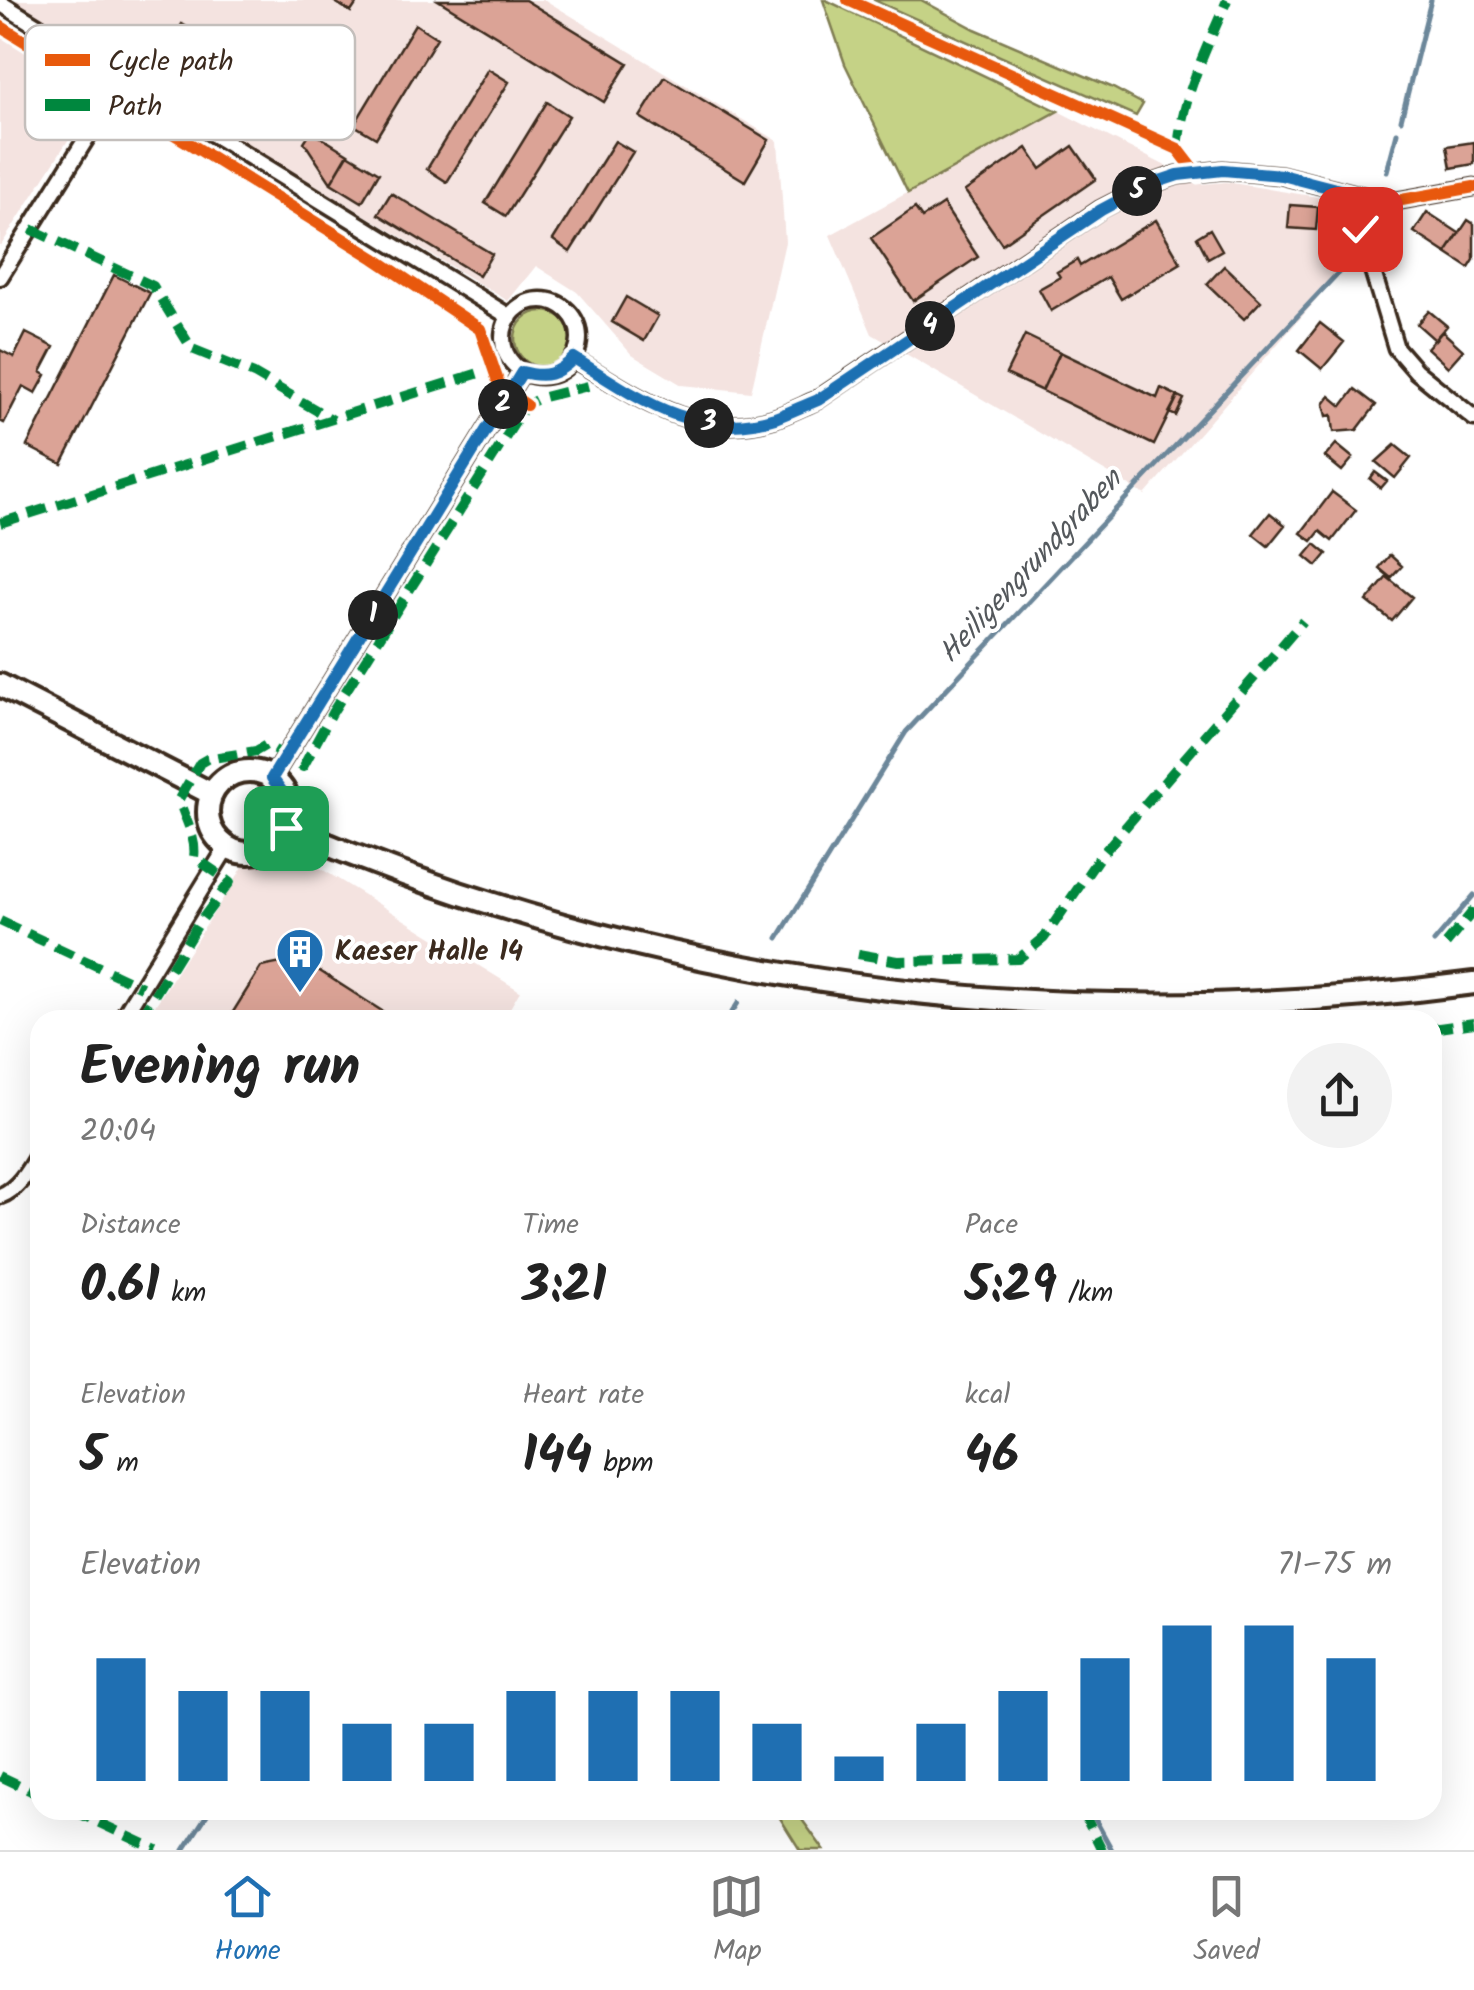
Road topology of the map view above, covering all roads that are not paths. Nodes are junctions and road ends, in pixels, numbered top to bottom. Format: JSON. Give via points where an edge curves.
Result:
{"nodes":[{"id":1,"x":0,"y":3,"type":"edge"},
{"id":2,"x":36,"y":25,"type":"edge"},
{"id":3,"x":85,"y":140,"type":"edge"},
{"id":4,"x":224,"y":140,"type":"edge"},
{"id":5,"x":1474,"y":187,"type":"edge"},
{"id":6,"x":1359,"y":195,"type":"junction"},
{"id":7,"x":0,"y":277,"type":"edge"},
{"id":8,"x":510,"y":317,"type":"junction"},
{"id":9,"x":574,"y":358,"type":"junction"},
{"id":10,"x":522,"y":372,"type":"junction"},
{"id":11,"x":1474,"y":418,"type":"edge"},
{"id":12,"x":0,"y":685,"type":"edge"},
{"id":13,"x":272,"y":778,"type":"junction"},
{"id":14,"x":212,"y":794,"type":"junction"},
{"id":15,"x":286,"y":828,"type":"junction"},
{"id":16,"x":227,"y":847,"type":"junction"},
{"id":17,"x":1474,"y":983,"type":"edge"},
{"id":18,"x":127,"y":1010,"type":"edge"},
{"id":19,"x":30,"y":1167,"type":"edge"},
{"id":20,"x":0,"y":1196,"type":"edge"}],
"edges":[{"from":1,"to":2,"type":"street"},
{"from":3,"to":7,"type":"street"},
{"from":4,"to":8,"type":"street"},
{"from":5,"to":6,"type":"street","via":[[1396,201]]},
{"from":6,"to":9,"type":"street","via":[[1282,175],[1223,170],[1148,185],[818,400],[774,418],[734,426],[695,422],[650,405]]},
{"from":6,"to":11,"type":"street","via":[[1360,229],[1396,348]]},
{"from":8,"to":9,"type":"street","via":[[538,300],[554,302],[578,326]]},
{"from":8,"to":10,"type":"street","via":[[504,350]]},
{"from":9,"to":10,"type":"street","via":[[560,372]]},
{"from":10,"to":13,"type":"street"},
{"from":12,"to":14,"type":"main road"},
{"from":13,"to":14,"type":"main road","via":[[246,770]]},
{"from":13,"to":15,"type":"main road","via":[[288,800]]},
{"from":14,"to":16,"type":"main road","via":[[211,828]]},
{"from":15,"to":16,"type":"main road","via":[[261,851]]},
{"from":15,"to":17,"type":"main road","via":[[368,863],[550,922],[709,961],[887,990],[1089,1006],[1211,1006]]},
{"from":16,"to":18,"type":"street"},
{"from":19,"to":20,"type":"street"}]}
